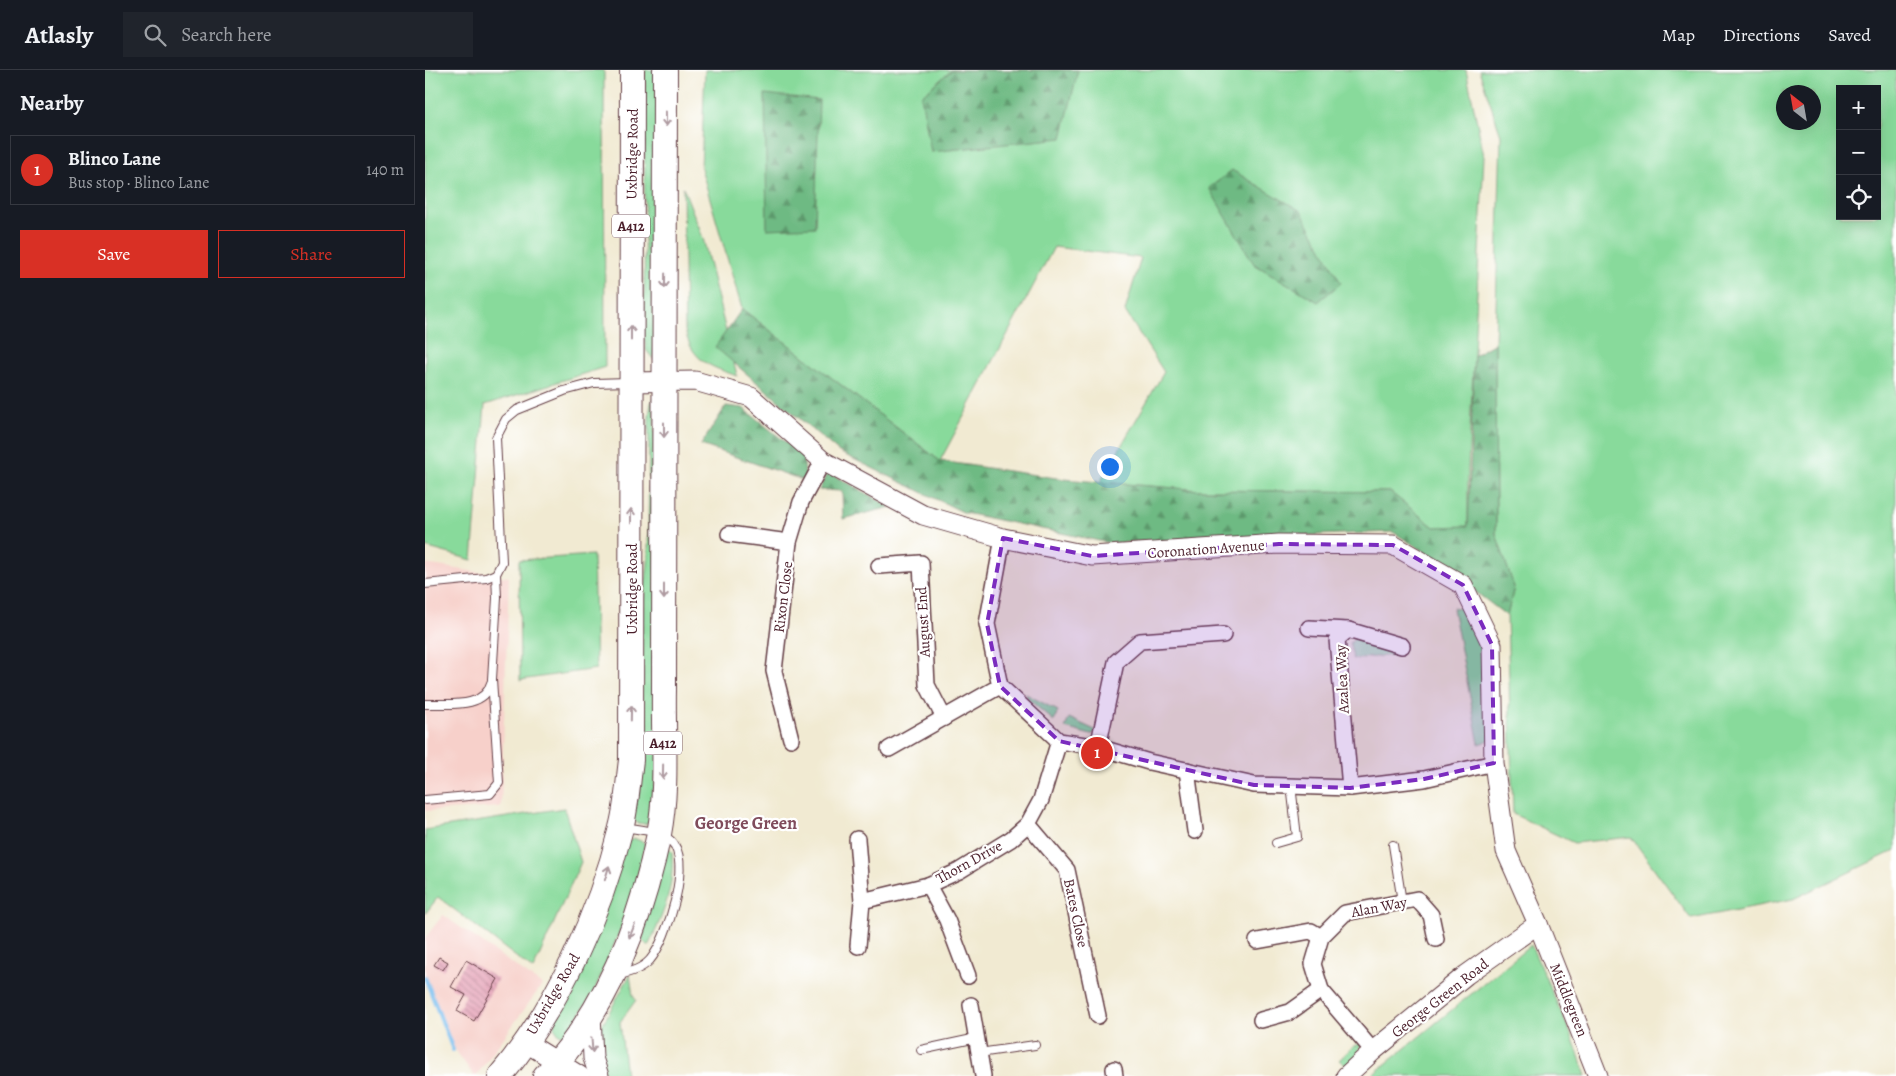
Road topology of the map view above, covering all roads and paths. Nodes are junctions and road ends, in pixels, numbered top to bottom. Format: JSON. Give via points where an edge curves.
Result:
{"nodes":[{"id":1,"x":633,"y":70,"type":"edge"},
{"id":2,"x":665,"y":70,"type":"edge"},
{"id":3,"x":664,"y":381,"type":"junction"},
{"id":4,"x":631,"y":382,"type":"junction"},
{"id":5,"x":823,"y":461,"type":"junction"},
{"id":6,"x":729,"y":534,"type":"dead end"},
{"id":7,"x":1003,"y":538,"type":"junction"},
{"id":8,"x":789,"y":542,"type":"junction"},
{"id":9,"x":879,"y":566,"type":"dead end"},
{"id":10,"x":496,"y":574,"type":"junction"},
{"id":11,"x":425,"y":584,"type":"edge"},
{"id":12,"x":1309,"y":628,"type":"dead end"},
{"id":13,"x":1348,"y":630,"type":"junction"},
{"id":14,"x":1223,"y":635,"type":"dead end"},
{"id":15,"x":1402,"y":646,"type":"dead end"},
{"id":16,"x":492,"y":679,"type":"junction"},
{"id":17,"x":1000,"y":686,"type":"junction"},
{"id":18,"x":425,"y":704,"type":"edge"},
{"id":19,"x":944,"y":718,"type":"junction"},
{"id":20,"x":791,"y":739,"type":"dead end"},
{"id":21,"x":1059,"y":741,"type":"junction"},
{"id":22,"x":1098,"y":746,"type":"junction"},
{"id":23,"x":889,"y":749,"type":"dead end"},
{"id":24,"x":1493,"y":763,"type":"junction"},
{"id":25,"x":1187,"y":770,"type":"junction"},
{"id":26,"x":1291,"y":785,"type":"junction"},
{"id":27,"x":1350,"y":788,"type":"junction"},
{"id":28,"x":425,"y":800,"type":"edge"},
{"id":29,"x":1028,"y":824,"type":"junction"},
{"id":30,"x":622,"y":827,"type":"junction"},
{"id":31,"x":1195,"y":831,"type":"dead end"},
{"id":32,"x":659,"y":834,"type":"junction"},
{"id":33,"x":857,"y":839,"type":"dead end"},
{"id":34,"x":1276,"y":843,"type":"dead end"},
{"id":35,"x":1393,"y":845,"type":"dead end"},
{"id":36,"x":929,"y":885,"type":"junction"},
{"id":37,"x":862,"y":901,"type":"junction"},
{"id":38,"x":1402,"y":902,"type":"junction"},
{"id":39,"x":1538,"y":924,"type":"junction"},
{"id":40,"x":1321,"y":937,"type":"junction"},
{"id":41,"x":1436,"y":939,"type":"dead end"},
{"id":42,"x":1257,"y":941,"type":"dead end"},
{"id":43,"x":858,"y":946,"type":"dead end"},
{"id":44,"x":613,"y":976,"type":"junction"},
{"id":45,"x":967,"y":976,"type":"dead end"},
{"id":46,"x":1321,"y":990,"type":"junction"},
{"id":47,"x":971,"y":1005,"type":"dead end"},
{"id":48,"x":591,"y":1014,"type":"junction"},
{"id":49,"x":1098,"y":1016,"type":"dead end"},
{"id":50,"x":1261,"y":1020,"type":"dead end"},
{"id":51,"x":525,"y":1042,"type":"junction"},
{"id":52,"x":1035,"y":1045,"type":"dead end"},
{"id":53,"x":978,"y":1046,"type":"junction"},
{"id":54,"x":921,"y":1050,"type":"dead end"},
{"id":55,"x":1373,"y":1050,"type":"junction"},
{"id":56,"x":551,"y":1069,"type":"edge"},
{"id":57,"x":500,"y":1076,"type":"edge"},
{"id":58,"x":580,"y":1076,"type":"edge"},
{"id":59,"x":599,"y":1076,"type":"edge"},
{"id":60,"x":983,"y":1076,"type":"edge"},
{"id":61,"x":1346,"y":1076,"type":"edge"},
{"id":62,"x":1598,"y":1076,"type":"edge"}],
"edges":[{"from":4,"to":1,"type":"main road","name":"Uxbridge Road","number":"A412","one_way":true},
{"from":2,"to":3,"type":"main road","number":"A412","one_way":true},
{"from":3,"to":4,"type":"street","name":"Coronation Avenue"},
{"from":3,"to":5,"type":"street","name":"Coronation Avenue","via":[[695,380],[751,397]]},
{"from":3,"to":32,"type":"main road","number":"A412","one_way":true,"via":[[663,791]]},
{"from":4,"to":10,"type":"lane","via":[[595,383],[563,391],[517,410],[506,419],[496,438],[502,562]]},
{"from":30,"to":4,"type":"main road","name":"Uxbridge Road","number":"A412","one_way":true,"via":[[631,760]]},
{"from":5,"to":7,"type":"street","name":"Coronation Avenue","via":[[923,515]]},
{"from":5,"to":8,"type":"street","name":"Rixon Close","via":[[801,502]]},
{"from":6,"to":8,"type":"street"},
{"from":7,"to":17,"type":"street","via":[[987,624]]},
{"from":7,"to":24,"type":"street","name":"Coronation Avenue","via":[[1092,556],[1279,544],[1393,545],[1463,585],[1480,616],[1492,645]]},
{"from":8,"to":20,"type":"street","name":"Rixon Close","via":[[774,671]]},
{"from":9,"to":19,"type":"street","name":"August End","via":[[921,563],[927,686]]},
{"from":10,"to":11,"type":"lane","via":[[486,578]]},
{"from":10,"to":16,"type":"lane"},
{"from":12,"to":13,"type":"street"},
{"from":13,"to":15,"type":"street","name":"Azalea Way"},
{"from":13,"to":27,"type":"street","name":"Azalea Way","via":[[1337,639]]},
{"from":14,"to":22,"type":"street","via":[[1140,641],[1117,662]]},
{"from":16,"to":18,"type":"lane","via":[[483,697],[473,702]]},
{"from":16,"to":28,"type":"lane","via":[[499,783],[490,794]]},
{"from":17,"to":19,"type":"street"},
{"from":17,"to":21,"type":"street"},
{"from":19,"to":23,"type":"street"},
{"from":21,"to":22,"type":"street"},
{"from":21,"to":29,"type":"street","name":"Thorn Drive","via":[[1041,800]]},
{"from":22,"to":25,"type":"street"},
{"from":24,"to":27,"type":"street","via":[[1424,779]]},
{"from":24,"to":39,"type":"street","name":"Coronation Avenue","via":[[1506,851]]},
{"from":25,"to":26,"type":"street","via":[[1254,785]]},
{"from":25,"to":31,"type":"street"},
{"from":26,"to":27,"type":"street"},
{"from":26,"to":34,"type":"lane","via":[[1297,837]]},
{"from":29,"to":36,"type":"street","name":"Thorn Drive","via":[[959,871]]},
{"from":29,"to":49,"type":"street","name":"Bates Close","via":[[1067,870]]},
{"from":30,"to":32,"type":"lane"},
{"from":51,"to":30,"type":"main road","name":"Uxbridge Road","number":"A412","one_way":true,"via":[[570,969],[595,913]]},
{"from":32,"to":44,"type":"main road","number":"A412","one_way":true,"via":[[635,926]]},
{"from":32,"to":44,"type":"lane","via":[[676,846],[681,860],[675,900],[663,939],[650,961],[635,970]]},
{"from":33,"to":37,"type":"street"},
{"from":35,"to":38,"type":"lane"},
{"from":36,"to":37,"type":"street","name":"Thorn Drive"},
{"from":36,"to":45,"type":"street","via":[[947,920]]},
{"from":37,"to":43,"type":"street"},
{"from":38,"to":40,"type":"street","name":"Alan Way","via":[[1345,913]]},
{"from":38,"to":41,"type":"street","name":"Alan Way","via":[[1417,900],[1431,914]]},
{"from":39,"to":55,"type":"street","name":"George Green Road","via":[[1466,975]]},
{"from":39,"to":62,"type":"street","name":"Middlegreen"},
{"from":40,"to":42,"type":"street","via":[[1311,931]]},
{"from":40,"to":46,"type":"street","name":"Alan Way","via":[[1313,964]]},
{"from":44,"to":48,"type":"main road","number":"A412"},
{"from":46,"to":50,"type":"street","via":[[1290,1012]]},
{"from":46,"to":55,"type":"street","name":"Alan Way"},
{"from":47,"to":53,"type":"street"},
{"from":48,"to":56,"type":"main road","number":"A412"},
{"from":48,"to":59,"type":"street","one_way":true,"via":[[593,1058]]},
{"from":51,"to":56,"type":"street"},
{"from":51,"to":57,"type":"main road","name":"Uxbridge Road","number":"A412"},
{"from":52,"to":53,"type":"lane"},
{"from":53,"to":54,"type":"lane"},
{"from":53,"to":60,"type":"street"},
{"from":55,"to":61,"type":"street","name":"George Green Road"},
{"from":56,"to":58,"type":"street"}]}
